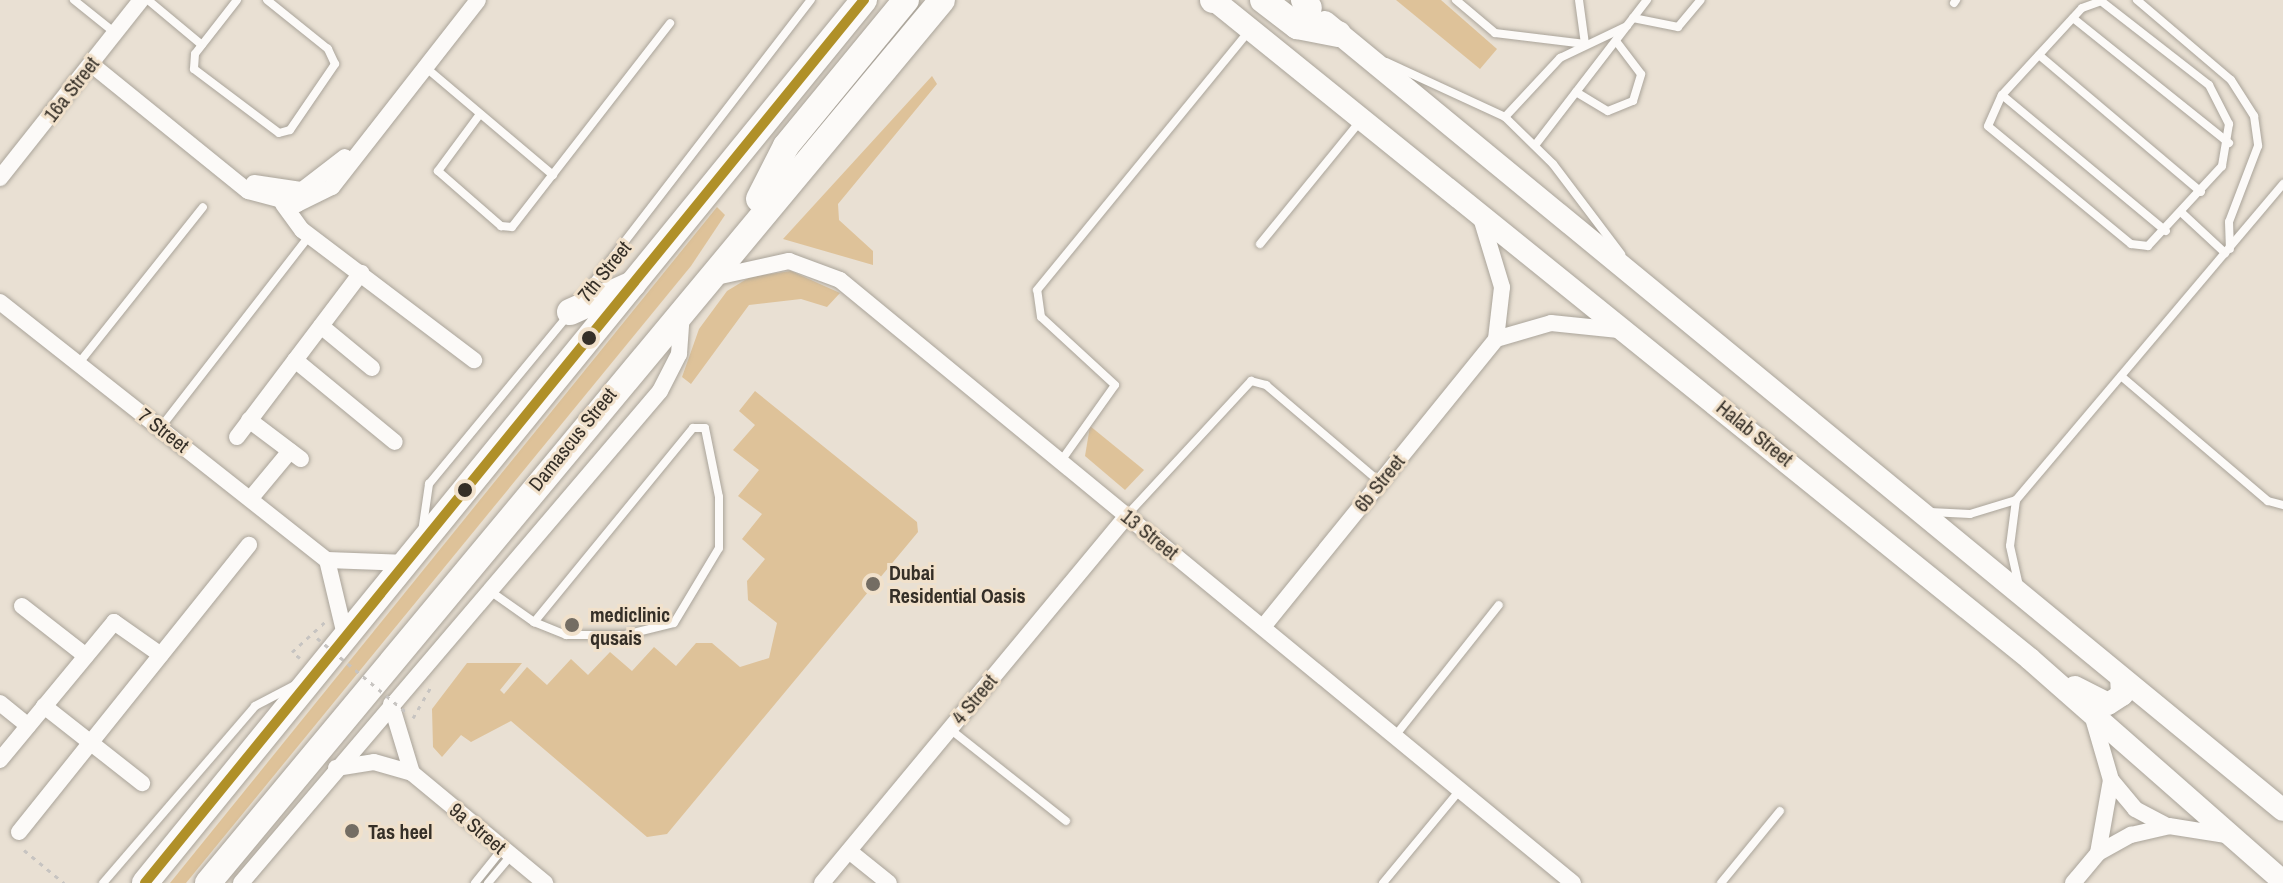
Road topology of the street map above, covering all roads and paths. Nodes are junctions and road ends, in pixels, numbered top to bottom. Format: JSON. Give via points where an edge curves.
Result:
{"nodes":[{"id":1,"x":74,"y":0,"type":"edge"},
{"id":2,"x":141,"y":0,"type":"edge"},
{"id":3,"x":148,"y":0,"type":"edge"},
{"id":4,"x":237,"y":0,"type":"edge"},
{"id":5,"x":267,"y":0,"type":"edge"},
{"id":6,"x":478,"y":0,"type":"edge"},
{"id":7,"x":811,"y":0,"type":"edge"},
{"id":8,"x":864,"y":0,"type":"edge"},
{"id":9,"x":906,"y":0,"type":"edge"},
{"id":10,"x":956,"y":0,"type":"edge"},
{"id":11,"x":1213,"y":0,"type":"edge"},
{"id":12,"x":1263,"y":0,"type":"edge"},
{"id":13,"x":1456,"y":0,"type":"edge"},
{"id":14,"x":1579,"y":0,"type":"edge"},
{"id":15,"x":1647,"y":0,"type":"edge"},
{"id":16,"x":1701,"y":0,"type":"edge"},
{"id":17,"x":2137,"y":0,"type":"edge"},
{"id":18,"x":1304,"y":3,"type":"edge"},
{"id":19,"x":936,"y":7,"type":"edge"},
{"id":20,"x":2073,"y":18,"type":"junction"},
{"id":21,"x":1630,"y":22,"type":"junction"},
{"id":22,"x":670,"y":23,"type":"dead end"},
{"id":23,"x":1252,"y":28,"type":"junction"},
{"id":24,"x":115,"y":33,"type":"junction"},
{"id":25,"x":1338,"y":34,"type":"junction"},
{"id":26,"x":1616,"y":41,"type":"junction"},
{"id":27,"x":1585,"y":44,"type":"junction"},
{"id":28,"x":202,"y":45,"type":"junction"},
{"id":29,"x":1360,"y":52,"type":"junction"},
{"id":30,"x":2039,"y":55,"type":"junction"},
{"id":31,"x":91,"y":64,"type":"junction"},
{"id":32,"x":423,"y":66,"type":"junction"},
{"id":33,"x":1576,"y":92,"type":"junction"},
{"id":34,"x":2002,"y":95,"type":"junction"},
{"id":35,"x":480,"y":114,"type":"junction"},
{"id":36,"x":1505,"y":117,"type":"junction"},
{"id":37,"x":1362,"y":118,"type":"junction"},
{"id":38,"x":2229,"y":143,"type":"junction"},
{"id":39,"x":1536,"y":144,"type":"junction"},
{"id":40,"x":359,"y":146,"type":"junction"},
{"id":41,"x":228,"y":174,"type":"junction"},
{"id":42,"x":553,"y":175,"type":"junction"},
{"id":43,"x":0,"y":178,"type":"edge"},
{"id":44,"x":2283,"y":184,"type":"edge"},
{"id":45,"x":2201,"y":192,"type":"junction"},
{"id":46,"x":283,"y":204,"type":"junction"},
{"id":47,"x":203,"y":207,"type":"dead end"},
{"id":48,"x":1478,"y":212,"type":"junction"},
{"id":49,"x":2182,"y":213,"type":"junction"},
{"id":50,"x":751,"y":221,"type":"junction"},
{"id":51,"x":2166,"y":231,"type":"junction"},
{"id":52,"x":310,"y":235,"type":"junction"},
{"id":53,"x":1260,"y":244,"type":"dead end"},
{"id":54,"x":2228,"y":251,"type":"junction"},
{"id":55,"x":361,"y":273,"type":"junction"},
{"id":56,"x":639,"y":280,"type":"junction"},
{"id":57,"x":1641,"y":284,"type":"junction"},
{"id":58,"x":700,"y":285,"type":"junction"},
{"id":59,"x":0,"y":302,"type":"edge"},
{"id":60,"x":682,"y":305,"type":"junction"},
{"id":61,"x":570,"y":312,"type":"junction"},
{"id":62,"x":321,"y":326,"type":"junction"},
{"id":63,"x":1635,"y":334,"type":"junction"},
{"id":64,"x":1496,"y":339,"type":"junction"},
{"id":65,"x":295,"y":360,"type":"junction"},
{"id":66,"x":474,"y":360,"type":"dead end"},
{"id":67,"x":79,"y":363,"type":"junction"},
{"id":68,"x":372,"y":368,"type":"dead end"},
{"id":69,"x":2121,"y":376,"type":"junction"},
{"id":70,"x":249,"y":420,"type":"junction"},
{"id":71,"x":161,"y":427,"type":"junction"},
{"id":72,"x":237,"y":437,"type":"dead end"},
{"id":73,"x":395,"y":442,"type":"dead end"},
{"id":74,"x":1061,"y":461,"type":"junction"},
{"id":75,"x":1380,"y":482,"type":"junction"},
{"id":76,"x":251,"y":498,"type":"junction"},
{"id":77,"x":2016,"y":500,"type":"junction"},
{"id":78,"x":2283,"y":505,"type":"edge"},
{"id":79,"x":1922,"y":510,"type":"junction"},
{"id":80,"x":1127,"y":515,"type":"junction"},
{"id":81,"x":249,"y":545,"type":"dead end"},
{"id":82,"x":418,"y":555,"type":"junction"},
{"id":83,"x":327,"y":560,"type":"junction"},
{"id":84,"x":489,"y":590,"type":"junction"},
{"id":85,"x":2020,"y":590,"type":"junction"},
{"id":86,"x":1499,"y":605,"type":"dead end"},
{"id":87,"x":22,"y":606,"type":"dead end"},
{"id":88,"x":534,"y":622,"type":"junction"},
{"id":89,"x":1263,"y":627,"type":"junction"},
{"id":90,"x":308,"y":633,"type":"dead end"},
{"id":91,"x":346,"y":644,"type":"junction"},
{"id":92,"x":161,"y":655,"type":"junction"},
{"id":93,"x":86,"y":656,"type":"junction"},
{"id":94,"x":2030,"y":659,"type":"junction"},
{"id":95,"x":2121,"y":678,"type":"junction"},
{"id":96,"x":314,"y":682,"type":"junction"},
{"id":97,"x":0,"y":703,"type":"edge"},
{"id":98,"x":391,"y":704,"type":"junction"},
{"id":99,"x":44,"y":706,"type":"junction"},
{"id":100,"x":407,"y":713,"type":"dead end"},
{"id":101,"x":2092,"y":717,"type":"junction"},
{"id":102,"x":28,"y":726,"type":"junction"},
{"id":103,"x":950,"y":729,"type":"junction"},
{"id":104,"x":1395,"y":736,"type":"junction"},
{"id":105,"x":91,"y":743,"type":"junction"},
{"id":106,"x":0,"y":760,"type":"edge"},
{"id":107,"x":335,"y":768,"type":"junction"},
{"id":108,"x":412,"y":773,"type":"junction"},
{"id":109,"x":2111,"y":780,"type":"junction"},
{"id":110,"x":142,"y":783,"type":"dead end"},
{"id":111,"x":1460,"y":790,"type":"junction"},
{"id":112,"x":2283,"y":810,"type":"edge"},
{"id":113,"x":1780,"y":811,"type":"dead end"},
{"id":114,"x":1066,"y":821,"type":"dead end"},
{"id":115,"x":2169,"y":826,"type":"junction"},
{"id":116,"x":16,"y":836,"type":"joint"},
{"id":117,"x":2230,"y":836,"type":"junction"},
{"id":118,"x":849,"y":851,"type":"junction"},
{"id":119,"x":507,"y":852,"type":"junction"},
{"id":120,"x":2098,"y":853,"type":"junction"},
{"id":121,"x":2283,"y":881,"type":"edge"},
{"id":122,"x":64,"y":883,"type":"edge"},
{"id":123,"x":103,"y":883,"type":"edge"},
{"id":124,"x":145,"y":883,"type":"edge"},
{"id":125,"x":208,"y":883,"type":"edge"},
{"id":126,"x":241,"y":883,"type":"edge"},
{"id":127,"x":475,"y":883,"type":"edge"},
{"id":128,"x":488,"y":883,"type":"edge"},
{"id":129,"x":545,"y":883,"type":"edge"},
{"id":130,"x":822,"y":883,"type":"edge"},
{"id":131,"x":889,"y":883,"type":"edge"},
{"id":132,"x":1383,"y":883,"type":"edge"},
{"id":133,"x":1573,"y":883,"type":"edge"},
{"id":134,"x":1721,"y":883,"type":"edge"},
{"id":135,"x":2073,"y":883,"type":"edge"}],
"edges":[{"from":1,"to":24,"type":"lane"},
{"from":2,"to":24,"type":"street","name":"16a Street"},
{"from":3,"to":28,"type":"lane"},
{"from":4,"to":28,"type":"lane"},
{"from":5,"to":28,"type":"lane","via":[[328,49],[335,64],[290,130],[268,129],[197,74],[193,58]]},
{"from":6,"to":32,"type":"street"},
{"from":7,"to":61,"type":"lane","name":"7th Street"},
{"from":8,"to":56,"type":"main road"},
{"from":9,"to":50,"type":"main road","via":[[786,146]]},
{"from":10,"to":19,"type":"main road"},
{"from":11,"to":23,"type":"street","name":"Halab Street"},
{"from":12,"to":25,"type":"main road","via":[[1297,26]]},
{"from":13,"to":27,"type":"lane","via":[[1495,33]]},
{"from":14,"to":27,"type":"lane"},
{"from":15,"to":21,"type":"lane"},
{"from":16,"to":21,"type":"lane","via":[[1678,27]]},
{"from":17,"to":54,"type":"lane","via":[[2231,80],[2254,116],[2258,146],[2229,222]]},
{"from":18,"to":25,"type":"street"},
{"from":19,"to":50,"type":"main road","name":"Damascus Street"},
{"from":20,"to":30,"type":"lane"},
{"from":20,"to":38,"type":"lane"},
{"from":20,"to":38,"type":"lane","via":[[2094,1],[2123,11],[2219,96]]},
{"from":21,"to":26,"type":"lane"},
{"from":21,"to":27,"type":"lane"},
{"from":22,"to":42,"type":"lane"},
{"from":23,"to":37,"type":"street","name":"Halab Street"},
{"from":23,"to":74,"type":"lane","via":[[1037,290],[1041,317],[1115,385]]},
{"from":24,"to":31,"type":"street","name":"16a Street"},
{"from":25,"to":29,"type":"street"},
{"from":26,"to":33,"type":"lane"},
{"from":26,"to":33,"type":"lane","via":[[1641,74],[1633,101],[1608,111]]},
{"from":27,"to":36,"type":"lane","via":[[1543,71]]},
{"from":29,"to":36,"type":"lane"},
{"from":29,"to":57,"type":"street"},
{"from":30,"to":34,"type":"lane"},
{"from":30,"to":45,"type":"lane"},
{"from":31,"to":41,"type":"street"},
{"from":31,"to":43,"type":"street","name":"16a Street"},
{"from":32,"to":35,"type":"lane"},
{"from":32,"to":40,"type":"street"},
{"from":33,"to":39,"type":"lane"},
{"from":34,"to":51,"type":"lane"},
{"from":34,"to":51,"type":"lane","via":[[1988,115],[1993,136],[2131,244],[2148,246]]},
{"from":35,"to":42,"type":"lane"},
{"from":35,"to":42,"type":"lane","via":[[438,168],[477,206],[501,226],[515,226]]},
{"from":36,"to":39,"type":"lane"},
{"from":37,"to":48,"type":"street","name":"Halab Street"},
{"from":37,"to":53,"type":"lane"},
{"from":38,"to":45,"type":"lane"},
{"from":39,"to":57,"type":"lane"},
{"from":40,"to":41,"type":"street","via":[[302,190],[275,191]]},
{"from":40,"to":46,"type":"street","via":[[322,195]]},
{"from":41,"to":46,"type":"street"},
{"from":44,"to":54,"type":"lane"},
{"from":45,"to":49,"type":"lane"},
{"from":46,"to":52,"type":"street"},
{"from":47,"to":67,"type":"lane"},
{"from":48,"to":63,"type":"street","name":"Halab Street"},
{"from":48,"to":64,"type":"street","via":[[1502,287]]},
{"from":49,"to":51,"type":"lane"},
{"from":49,"to":54,"type":"lane"},
{"from":50,"to":58,"type":"main road","name":"Damascus Street"},
{"from":52,"to":55,"type":"street"},
{"from":52,"to":71,"type":"lane"},
{"from":54,"to":69,"type":"lane"},
{"from":55,"to":62,"type":"street"},
{"from":55,"to":66,"type":"street"},
{"from":56,"to":61,"type":"main road"},
{"from":56,"to":82,"type":"main road"},
{"from":57,"to":79,"type":"street"},
{"from":58,"to":60,"type":"main road","name":"Damascus Street"},
{"from":58,"to":74,"type":"street","name":"13 Street","via":[[745,266],[789,261],[862,297]]},
{"from":59,"to":67,"type":"street","name":"7 Street"},
{"from":60,"to":84,"type":"street","via":[[671,377]]},
{"from":60,"to":125,"type":"main road","name":"Damascus Street"},
{"from":61,"to":82,"type":"lane","name":"7th Street","via":[[429,484],[420,515]]},
{"from":62,"to":65,"type":"street"},
{"from":62,"to":68,"type":"street"},
{"from":63,"to":64,"type":"street","via":[[1565,322]]},
{"from":63,"to":94,"type":"street","name":"Halab Street"},
{"from":64,"to":75,"type":"street","name":"6b Street"},
{"from":65,"to":70,"type":"street"},
{"from":65,"to":73,"type":"street"},
{"from":67,"to":71,"type":"street","name":"7 Street"},
{"from":69,"to":77,"type":"lane"},
{"from":69,"to":78,"type":"lane","via":[[2268,501]]},
{"from":70,"to":72,"type":"street"},
{"from":70,"to":76,"type":"street","via":[[295,455]]},
{"from":71,"to":76,"type":"street","name":"7 Street"},
{"from":74,"to":80,"type":"street","name":"13 Street"},
{"from":75,"to":80,"type":"lane","via":[[1266,385],[1251,381]]},
{"from":75,"to":89,"type":"street","name":"6b Street"},
{"from":76,"to":83,"type":"street","name":"7 Street"},
{"from":77,"to":79,"type":"lane","via":[[1970,514]]},
{"from":77,"to":85,"type":"lane","via":[[2010,546]]},
{"from":79,"to":85,"type":"street"},
{"from":80,"to":89,"type":"street","name":"13 Street"},
{"from":80,"to":103,"type":"street","name":"4 Street"},
{"from":81,"to":92,"type":"street"},
{"from":82,"to":83,"type":"street"},
{"from":82,"to":91,"type":"main road"},
{"from":83,"to":91,"type":"street"},
{"from":84,"to":88,"type":"lane"},
{"from":84,"to":98,"type":"street"},
{"from":85,"to":95,"type":"street"},
{"from":86,"to":104,"type":"lane"},
{"from":87,"to":93,"type":"street"},
{"from":88,"to":88,"type":"lane","via":[[597,637],[658,630],[679,619],[719,548],[719,497],[705,428],[693,428]]},
{"from":89,"to":104,"type":"street","name":"13 Street"},
{"from":90,"to":100,"type":"path","bridge":true,"via":[[292,652],[300,659],[317,638]]},
{"from":91,"to":96,"type":"main road"},
{"from":92,"to":93,"type":"street","via":[[117,621]]},
{"from":92,"to":105,"type":"street"},
{"from":93,"to":99,"type":"street"},
{"from":94,"to":95,"type":"street","via":[[2102,704],[2118,699]]},
{"from":94,"to":101,"type":"street","name":"Halab Street"},
{"from":95,"to":112,"type":"street"},
{"from":96,"to":123,"type":"lane","via":[[276,691],[255,706]]},
{"from":96,"to":124,"type":"main road"},
{"from":97,"to":102,"type":"street"},
{"from":98,"to":107,"type":"street"},
{"from":98,"to":108,"type":"street"},
{"from":99,"to":102,"type":"street"},
{"from":99,"to":105,"type":"street"},
{"from":101,"to":109,"type":"street"},
{"from":101,"to":117,"type":"street","name":"Halab Street"},
{"from":102,"to":106,"type":"street"},
{"from":103,"to":114,"type":"lane"},
{"from":103,"to":118,"type":"street","name":"4 Street"},
{"from":104,"to":111,"type":"street","name":"13 Street"},
{"from":105,"to":110,"type":"street"},
{"from":105,"to":116,"type":"street"},
{"from":107,"to":108,"type":"street","name":"9a Street","via":[[374,762]]},
{"from":107,"to":126,"type":"street"},
{"from":108,"to":119,"type":"street","name":"9a Street"},
{"from":109,"to":115,"type":"street","via":[[2135,809]]},
{"from":109,"to":120,"type":"street"},
{"from":111,"to":132,"type":"lane"},
{"from":111,"to":133,"type":"street","name":"13 Street"},
{"from":113,"to":134,"type":"lane"},
{"from":115,"to":117,"type":"street"},
{"from":115,"to":120,"type":"street"},
{"from":116,"to":122,"type":"path"},
{"from":117,"to":121,"type":"street","name":"Halab Street"},
{"from":118,"to":130,"type":"street","name":"4 Street"},
{"from":118,"to":131,"type":"street"},
{"from":119,"to":127,"type":"lane"},
{"from":119,"to":128,"type":"lane"},
{"from":119,"to":129,"type":"street","name":"9a Street"},
{"from":120,"to":135,"type":"street"}]}
